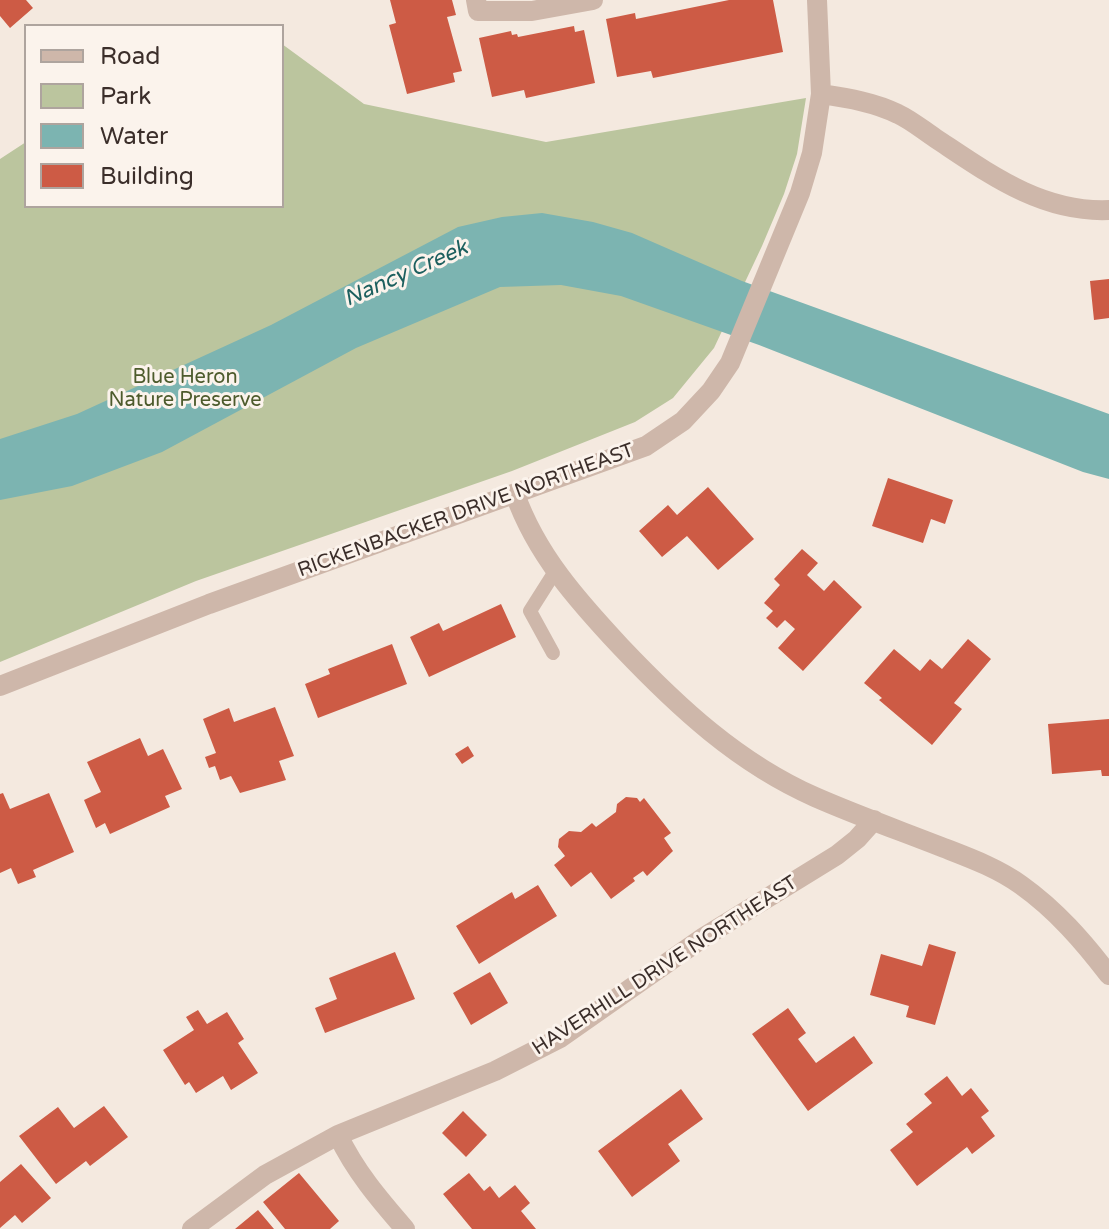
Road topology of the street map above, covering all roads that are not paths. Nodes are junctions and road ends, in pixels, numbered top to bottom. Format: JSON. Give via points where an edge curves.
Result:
{"nodes":[{"id":1,"x":476,"y":0,"type":"edge"},
{"id":2,"x":593,"y":0,"type":"edge"},
{"id":3,"x":817,"y":0,"type":"edge"},
{"id":4,"x":821,"y":94,"type":"junction"},
{"id":5,"x":1109,"y":210,"type":"edge"},
{"id":6,"x":515,"y":494,"type":"junction"},
{"id":7,"x":556,"y":570,"type":"junction"},
{"id":8,"x":553,"y":653,"type":"dead end"},
{"id":9,"x":0,"y":686,"type":"edge"},
{"id":10,"x":874,"y":820,"type":"junction"},
{"id":11,"x":1109,"y":975,"type":"edge"},
{"id":12,"x":338,"y":1135,"type":"junction"},
{"id":13,"x":192,"y":1229,"type":"edge"},
{"id":14,"x":405,"y":1229,"type":"edge"}],
"edges":[{"from":1,"to":2,"type":"street","via":[[478,11],[532,11]]},
{"from":3,"to":4,"type":"street","name":"RICKENBACKER DRIVE NORTHEAST"},
{"from":4,"to":5,"type":"street","via":[[899,114],[1027,195]]},
{"from":4,"to":6,"type":"street","name":"RICKENBACKER DRIVE NORTHEAST","via":[[800,193],[730,363],[711,391],[683,421],[646,446]]},
{"from":6,"to":7,"type":"street","via":[[526,525]]},
{"from":6,"to":9,"type":"street","name":"RICKENBACKER DRIVE NORTHEAST"},
{"from":7,"to":8,"type":"lane","via":[[530,611]]},
{"from":7,"to":10,"type":"street","via":[[672,700],[720,741],[802,791]]},
{"from":10,"to":11,"type":"street","via":[[985,864],[1018,883],[1084,942]]},
{"from":10,"to":12,"type":"street","name":"HAVERHILL DRIVE NORTHEAST","via":[[837,855],[704,937],[560,1038],[495,1071]]},
{"from":12,"to":13,"type":"street","name":"HAVERHILL DRIVE NORTHEAST","via":[[265,1175]]},
{"from":12,"to":14,"type":"street","via":[[365,1182]]}]}
